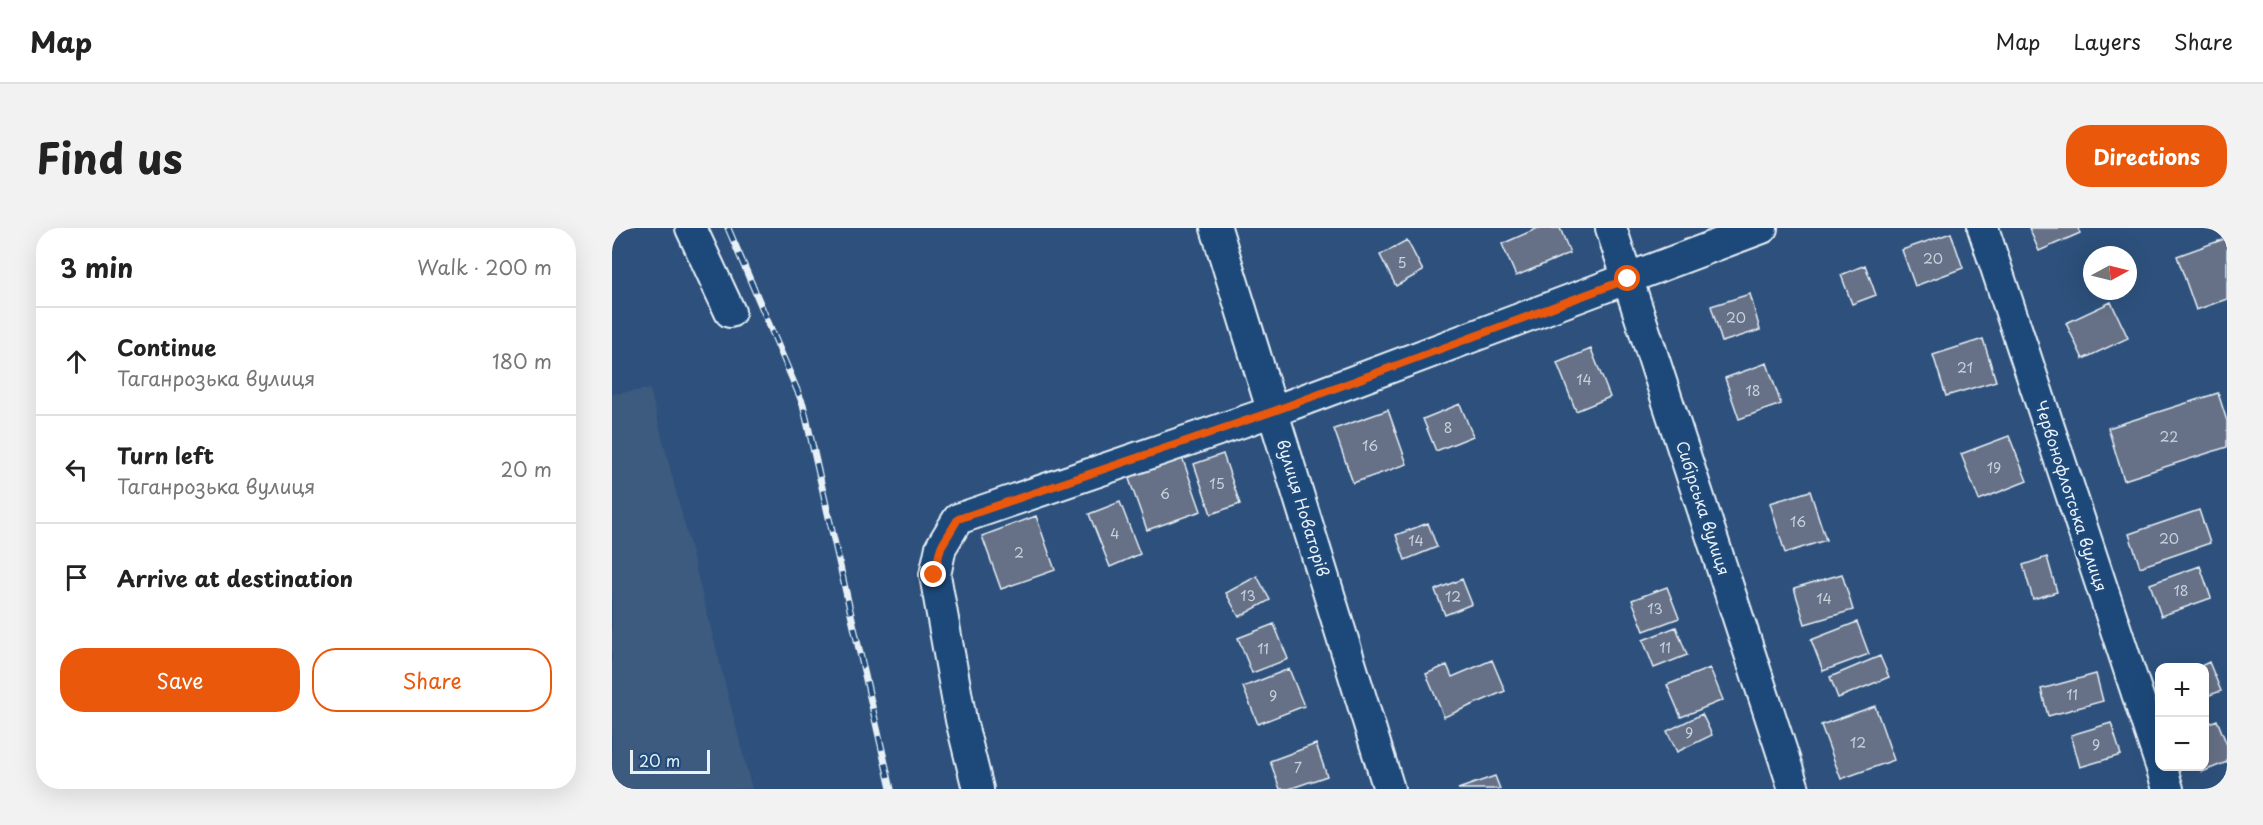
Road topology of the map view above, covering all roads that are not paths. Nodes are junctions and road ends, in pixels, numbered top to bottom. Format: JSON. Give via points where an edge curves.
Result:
{"nodes":[{"id":1,"x":691,"y":228,"type":"edge"},
{"id":2,"x":1216,"y":228,"type":"edge"},
{"id":3,"x":1611,"y":228,"type":"edge"},
{"id":4,"x":1762,"y":228,"type":"edge"},
{"id":5,"x":1983,"y":228,"type":"edge"},
{"id":6,"x":1628,"y":279,"type":"junction"},
{"id":7,"x":730,"y":312,"type":"dead end"},
{"id":8,"x":1274,"y":411,"type":"junction"},
{"id":9,"x":2155,"y":750,"type":"edge"},
{"id":10,"x":2162,"y":771,"type":"edge"},
{"id":11,"x":978,"y":789,"type":"edge"},
{"id":12,"x":1389,"y":789,"type":"edge"},
{"id":13,"x":1794,"y":789,"type":"edge"},
{"id":14,"x":2168,"y":789,"type":"edge"}],
"edges":[{"from":1,"to":7,"type":"street"},
{"from":2,"to":8,"type":"street","name":"вулиця Новаторів"},
{"from":3,"to":6,"type":"street","name":"Сибірська вулиця"},
{"from":4,"to":6,"type":"street"},
{"from":5,"to":9,"type":"street","name":"Червонофлотська вулиця"},
{"from":6,"to":8,"type":"street"},
{"from":6,"to":13,"type":"street","name":"Сибірська вулиця"},
{"from":8,"to":11,"type":"street","via":[[958,519],[941,547],[934,575]]},
{"from":8,"to":12,"type":"street","name":"вулиця Новаторів"},
{"from":10,"to":14,"type":"street","name":"Червонофлотська вулиця"}]}
